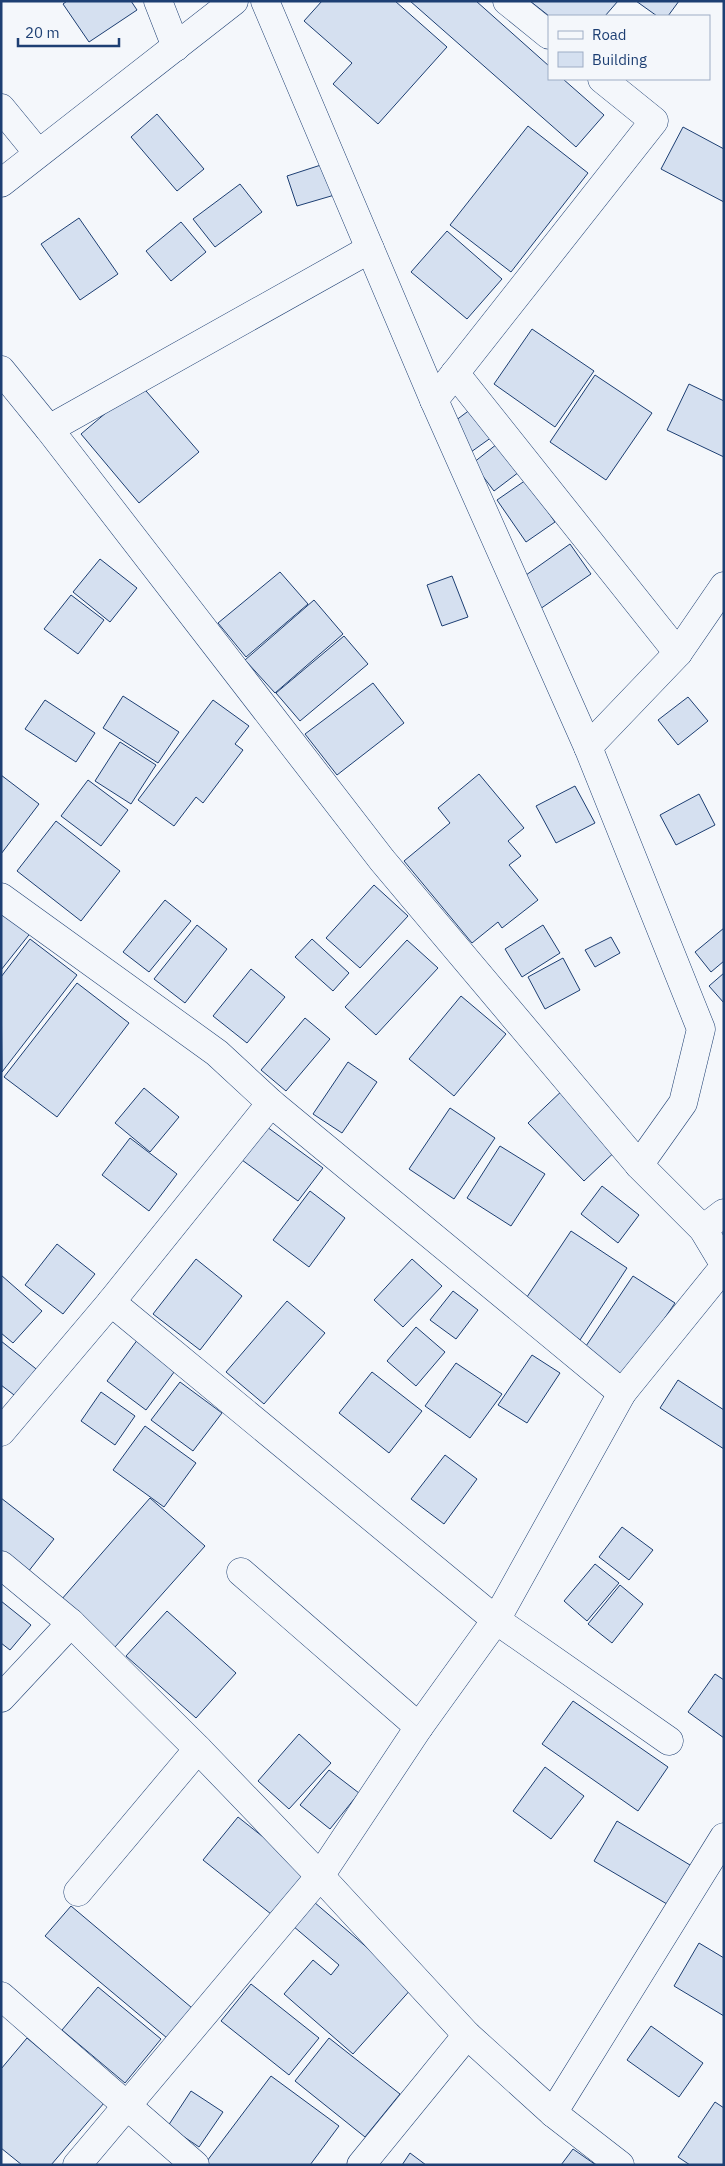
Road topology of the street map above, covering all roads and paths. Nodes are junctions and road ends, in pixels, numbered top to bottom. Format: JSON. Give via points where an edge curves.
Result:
{"nodes":[{"id":1,"x":158,"y":1,"type":"edge"},
{"id":2,"x":234,"y":1,"type":"edge"},
{"id":3,"x":265,"y":1,"type":"edge"},
{"id":4,"x":507,"y":1,"type":"edge"},
{"id":5,"x":548,"y":34,"type":"edge"},
{"id":6,"x":176,"y":47,"type":"junction"},
{"id":7,"x":603,"y":80,"type":"edge"},
{"id":8,"x":1,"y":108,"type":"edge"},
{"id":9,"x":38,"y":153,"type":"junction"},
{"id":10,"x":1,"y":183,"type":"edge"},
{"id":11,"x":370,"y":249,"type":"junction"},
{"id":12,"x":1,"y":370,"type":"edge"},
{"id":13,"x":455,"y":373,"type":"junction"},
{"id":14,"x":434,"y":400,"type":"junction"},
{"id":15,"x":49,"y":428,"type":"junction"},
{"id":16,"x":724,"y":586,"type":"edge"},
{"id":17,"x":678,"y":654,"type":"junction"},
{"id":18,"x":588,"y":747,"type":"junction"},
{"id":19,"x":1,"y":897,"type":"edge"},
{"id":20,"x":271,"y":1103,"type":"junction"},
{"id":21,"x":639,"y":1165,"type":"junction"},
{"id":22,"x":724,"y":1213,"type":"edge"},
{"id":23,"x":702,"y":1229,"type":"junction"},
{"id":24,"x":724,"y":1266,"type":"edge"},
{"id":25,"x":111,"y":1302,"type":"junction"},
{"id":26,"x":622,"y":1393,"type":"junction"},
{"id":27,"x":1,"y":1432,"type":"edge"},
{"id":28,"x":1,"y":1565,"type":"edge"},
{"id":29,"x":241,"y":1572,"type":"dead end"},
{"id":30,"x":496,"y":1620,"type":"junction"},
{"id":31,"x":70,"y":1623,"type":"junction"},
{"id":32,"x":1,"y":1698,"type":"edge"},
{"id":33,"x":419,"y":1727,"type":"junction"},
{"id":34,"x":669,"y":1741,"type":"dead end"},
{"id":35,"x":198,"y":1749,"type":"junction"},
{"id":36,"x":724,"y":1837,"type":"edge"},
{"id":37,"x":715,"y":1873,"type":"edge"},
{"id":38,"x":320,"y":1876,"type":"junction"},
{"id":39,"x":78,"y":1892,"type":"dead end"},
{"id":40,"x":1,"y":1996,"type":"edge"},
{"id":41,"x":467,"y":2035,"type":"junction"},
{"id":42,"x":128,"y":2107,"type":"junction"},
{"id":43,"x":553,"y":2114,"type":"junction"},
{"id":44,"x":77,"y":2165,"type":"edge"},
{"id":45,"x":195,"y":2165,"type":"edge"},
{"id":46,"x":361,"y":2165,"type":"edge"},
{"id":47,"x":620,"y":2165,"type":"edge"}],
"edges":[{"from":1,"to":6,"type":"street"},
{"from":2,"to":6,"type":"street"},
{"from":3,"to":11,"type":"street"},
{"from":4,"to":5,"type":"street"},
{"from":6,"to":9,"type":"street"},
{"from":7,"to":13,"type":"street","via":[[654,122]]},
{"from":8,"to":9,"type":"street"},
{"from":9,"to":10,"type":"street"},
{"from":11,"to":14,"type":"street"},
{"from":11,"to":15,"type":"street"},
{"from":12,"to":15,"type":"street"},
{"from":13,"to":14,"type":"street"},
{"from":13,"to":17,"type":"street"},
{"from":14,"to":18,"type":"street"},
{"from":15,"to":21,"type":"street","via":[[382,860]]},
{"from":16,"to":17,"type":"street"},
{"from":17,"to":18,"type":"street"},
{"from":18,"to":21,"type":"street","via":[[700,1029],[683,1103]]},
{"from":19,"to":20,"type":"street","via":[[217,1053]]},
{"from":20,"to":25,"type":"street"},
{"from":20,"to":26,"type":"street"},
{"from":21,"to":23,"type":"street"},
{"from":22,"to":23,"type":"street"},
{"from":23,"to":24,"type":"street"},
{"from":24,"to":26,"type":"street"},
{"from":25,"to":27,"type":"street"},
{"from":25,"to":30,"type":"street"},
{"from":26,"to":30,"type":"street"},
{"from":28,"to":31,"type":"street"},
{"from":29,"to":33,"type":"street"},
{"from":30,"to":33,"type":"street"},
{"from":30,"to":34,"type":"street"},
{"from":31,"to":32,"type":"street"},
{"from":31,"to":35,"type":"street"},
{"from":33,"to":38,"type":"street"},
{"from":35,"to":38,"type":"street"},
{"from":35,"to":39,"type":"street"},
{"from":36,"to":37,"type":"street"},
{"from":37,"to":43,"type":"street"},
{"from":38,"to":41,"type":"street"},
{"from":38,"to":42,"type":"street"},
{"from":40,"to":42,"type":"street"},
{"from":41,"to":43,"type":"street"},
{"from":41,"to":46,"type":"street"},
{"from":42,"to":44,"type":"street"},
{"from":42,"to":45,"type":"street"},
{"from":43,"to":47,"type":"street"}]}
